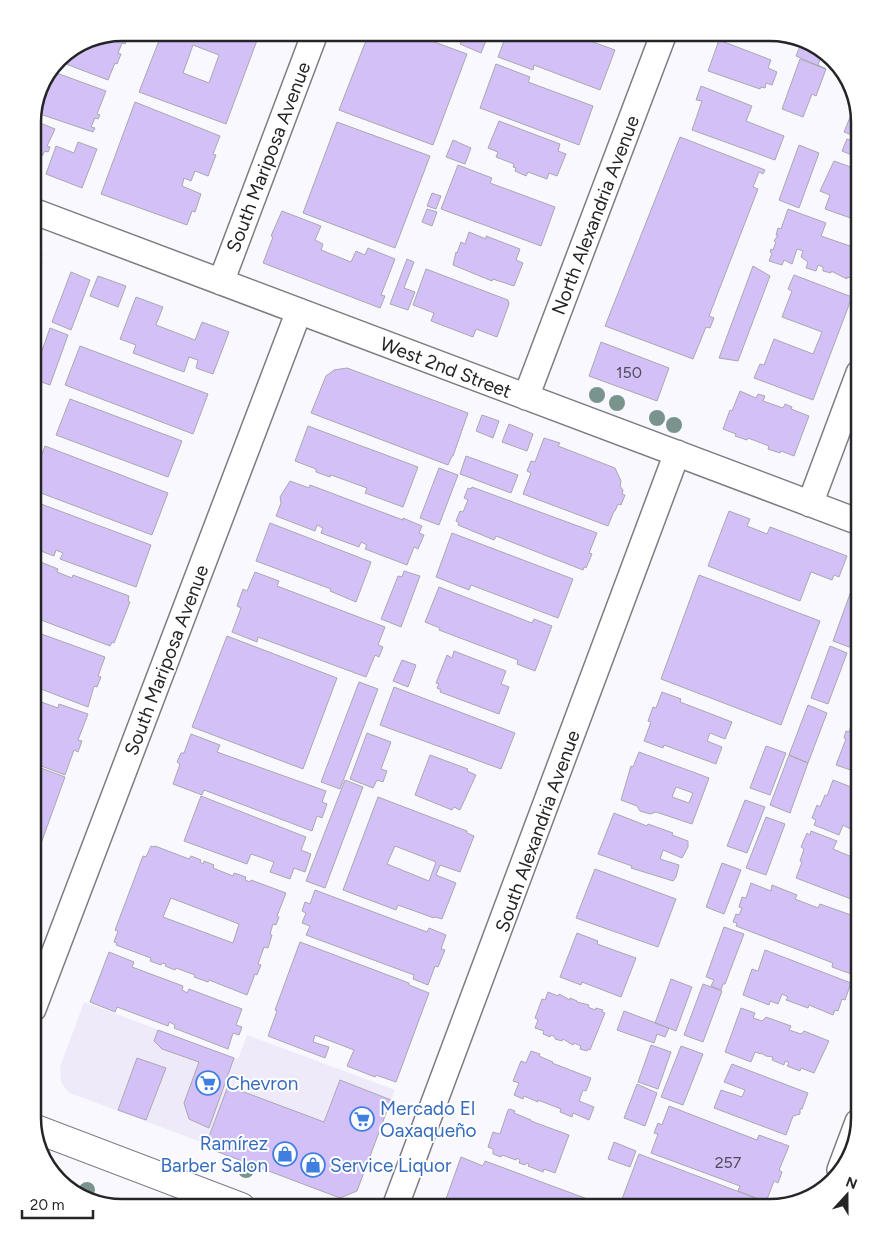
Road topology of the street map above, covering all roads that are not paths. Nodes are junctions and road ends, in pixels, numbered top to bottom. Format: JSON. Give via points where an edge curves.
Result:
{"nodes":[{"id":1,"x":312,"y":41,"type":"edge"},
{"id":2,"x":661,"y":41,"type":"edge"},
{"id":3,"x":41,"y":214,"type":"edge"},
{"id":4,"x":220,"y":282,"type":"junction"},
{"id":5,"x":299,"y":311,"type":"junction"},
{"id":6,"x":526,"y":397,"type":"junction"},
{"id":7,"x":851,"y":397,"type":"edge"},
{"id":8,"x":677,"y":453,"type":"junction"},
{"id":9,"x":810,"y":504,"type":"junction"},
{"id":10,"x":851,"y":519,"type":"edge"},
{"id":11,"x":41,"y":985,"type":"edge"},
{"id":12,"x":43,"y":1132,"type":"edge"},
{"id":13,"x":221,"y":1199,"type":"edge"},
{"id":14,"x":398,"y":1199,"type":"edge"}],
"edges":[{"from":1,"to":4,"type":"street","name":"South Mariposa Avenue"},
{"from":2,"to":6,"type":"street","name":"North Alexandria Avenue"},
{"from":3,"to":4,"type":"street","name":"West 2nd Street"},
{"from":4,"to":5,"type":"street","name":"West 2nd Street"},
{"from":5,"to":6,"type":"street","name":"West 2nd Street"},
{"from":5,"to":11,"type":"street","name":"South Mariposa Avenue"},
{"from":6,"to":8,"type":"street","name":"West 2nd Street"},
{"from":7,"to":9,"type":"street"},
{"from":8,"to":9,"type":"street","name":"West 2nd Street"},
{"from":8,"to":14,"type":"street","name":"South Alexandria Avenue"},
{"from":9,"to":10,"type":"street","name":"West 2nd Street"},
{"from":12,"to":13,"type":"main road"}]}
